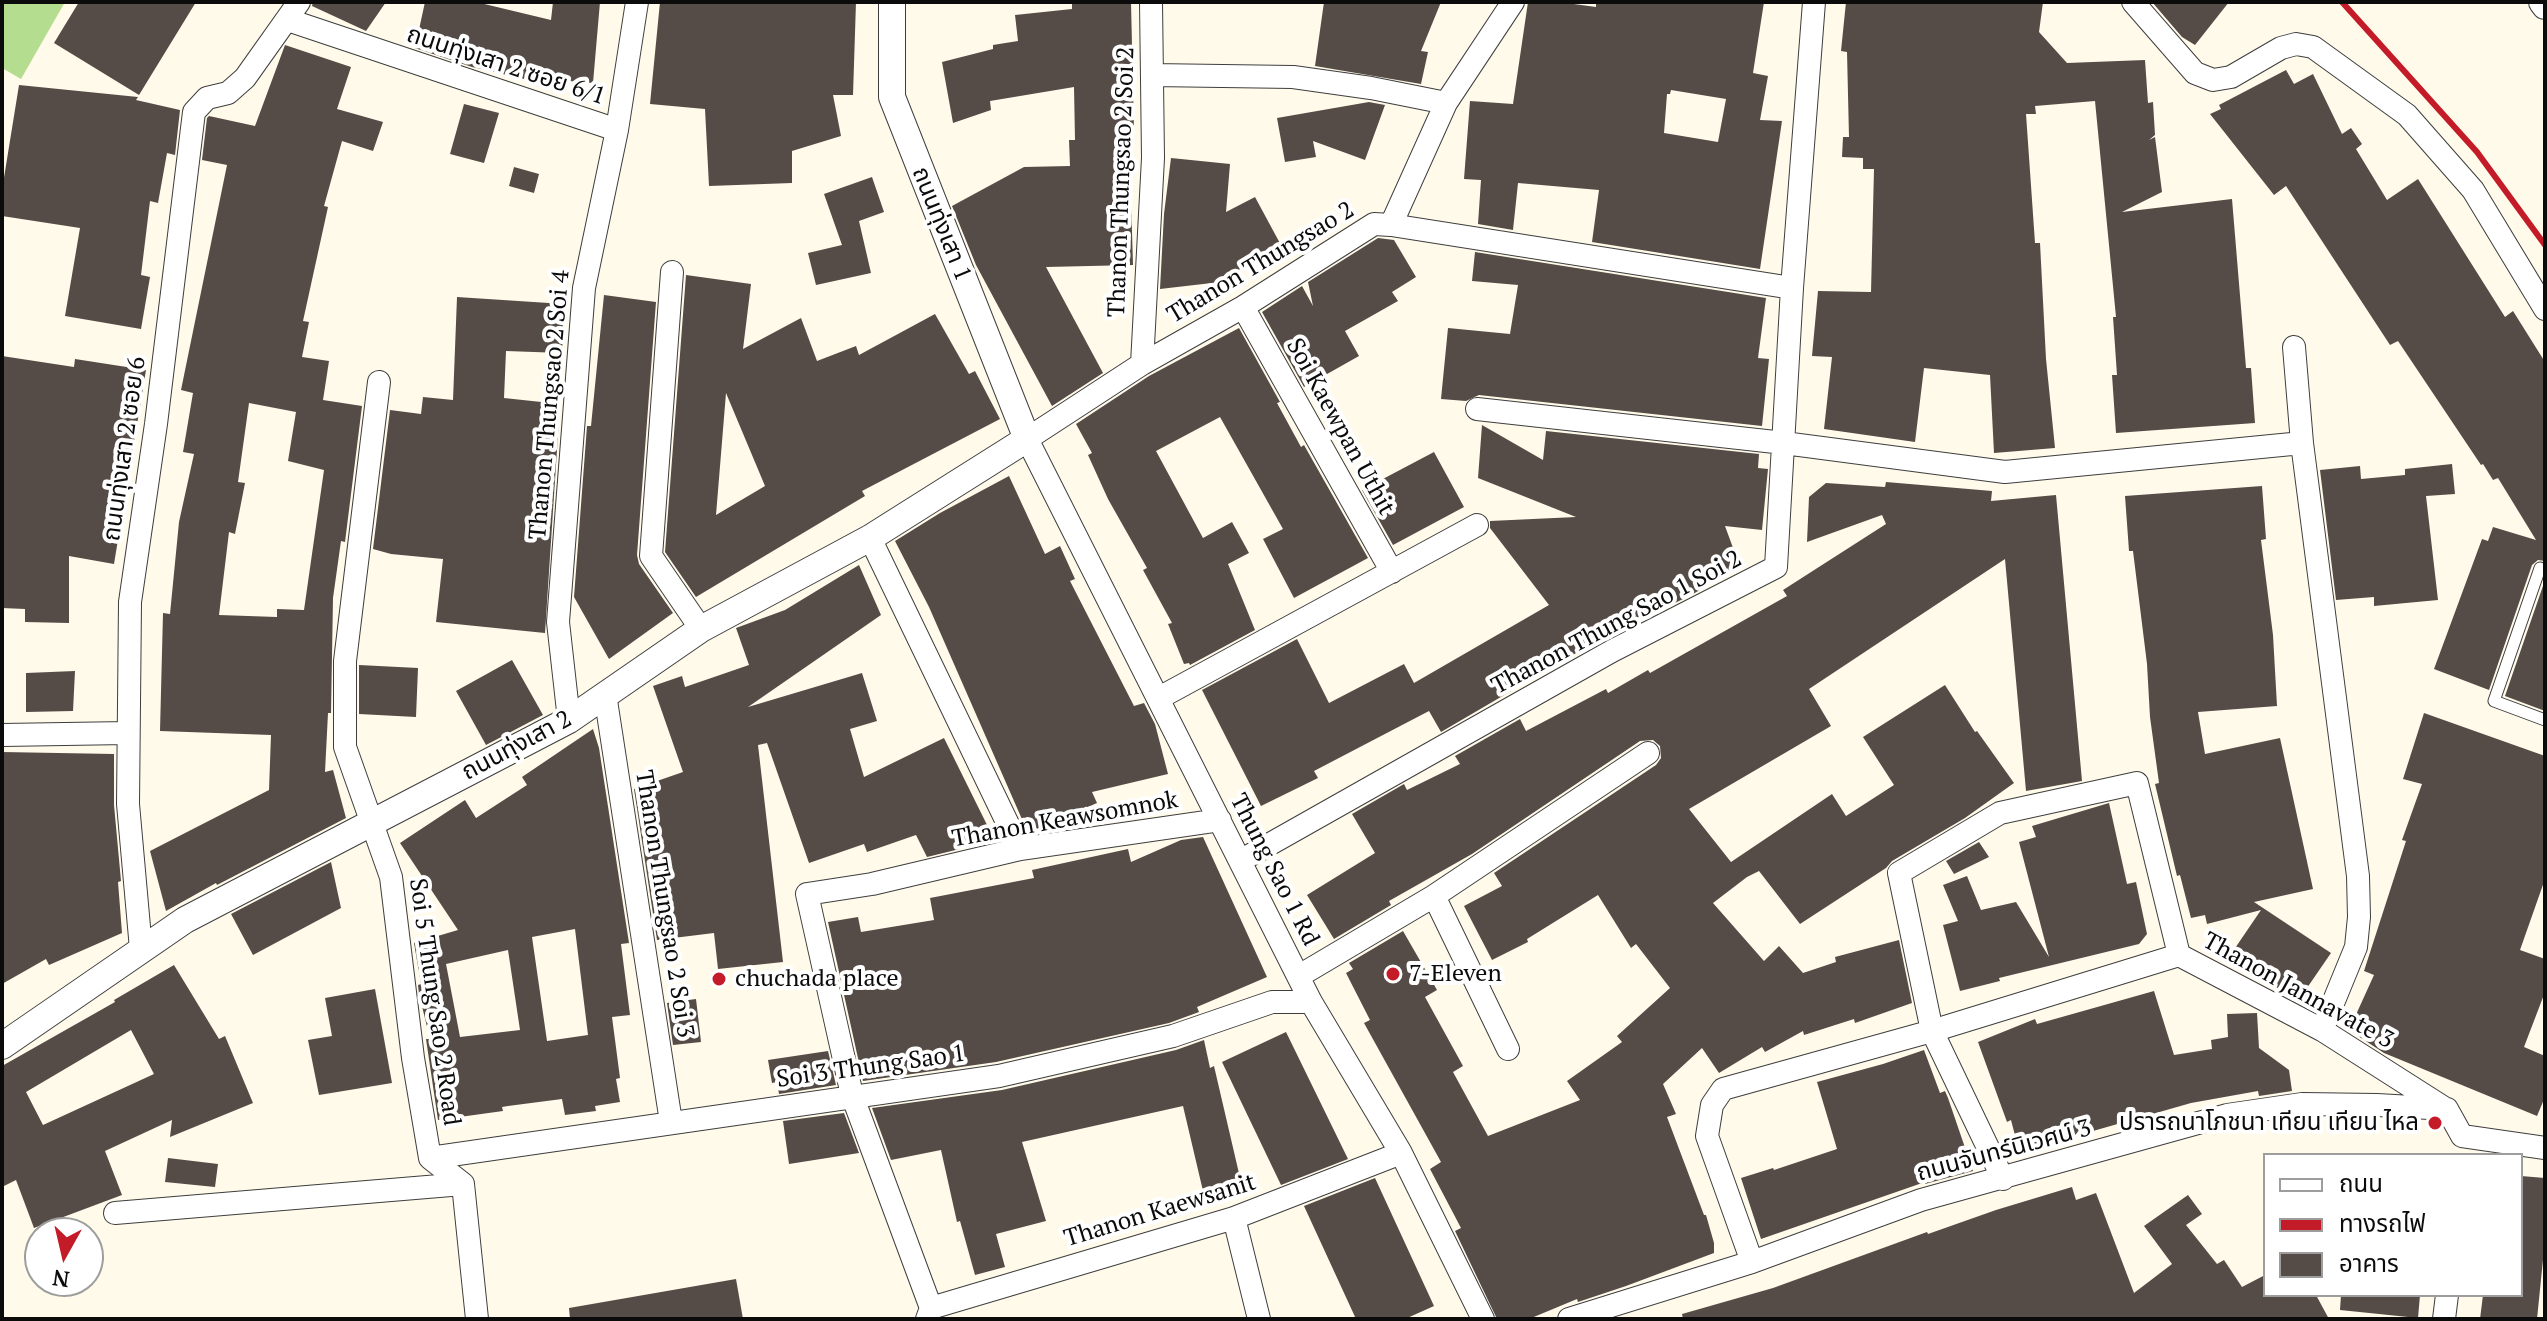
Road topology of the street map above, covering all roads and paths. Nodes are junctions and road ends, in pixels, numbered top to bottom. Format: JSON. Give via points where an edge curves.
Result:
{"nodes":[{"id":1,"x":637,"y":2,"type":"edge"},
{"id":2,"x":892,"y":2,"type":"edge"},
{"id":3,"x":1151,"y":2,"type":"edge"},
{"id":4,"x":1513,"y":2,"type":"edge"},
{"id":5,"x":1814,"y":2,"type":"edge"},
{"id":6,"x":2133,"y":2,"type":"edge"},
{"id":7,"x":293,"y":11,"type":"edge"},
{"id":8,"x":1152,"y":75,"type":"junction"},
{"id":9,"x":1446,"y":103,"type":"junction"},
{"id":10,"x":617,"y":130,"type":"junction"},
{"id":11,"x":1391,"y":225,"type":"junction"},
{"id":12,"x":672,"y":272,"type":"dead end"},
{"id":13,"x":1792,"y":288,"type":"junction"},
{"id":14,"x":1243,"y":307,"type":"junction"},
{"id":15,"x":2545,"y":309,"type":"edge"},
{"id":16,"x":2294,"y":347,"type":"dead end"},
{"id":17,"x":1142,"y":364,"type":"junction"},
{"id":18,"x":379,"y":382,"type":"dead end"},
{"id":19,"x":1477,"y":409,"type":"dead end"},
{"id":20,"x":1027,"y":439,"type":"junction"},
{"id":21,"x":1784,"y":443,"type":"junction"},
{"id":22,"x":2302,"y":443,"type":"junction"},
{"id":23,"x":1477,"y":525,"type":"dead end"},
{"id":24,"x":870,"y":538,"type":"junction"},
{"id":25,"x":2540,"y":568,"type":"dead end"},
{"id":26,"x":1392,"y":572,"type":"junction"},
{"id":27,"x":701,"y":629,"type":"junction"},
{"id":28,"x":605,"y":694,"type":"junction"},
{"id":29,"x":1159,"y":698,"type":"junction"},
{"id":30,"x":569,"y":720,"type":"junction"},
{"id":31,"x":2545,"y":720,"type":"edge"},
{"id":32,"x":127,"y":733,"type":"junction"},
{"id":33,"x":2,"y":735,"type":"edge"},
{"id":34,"x":1648,"y":753,"type":"dead end"},
{"id":35,"x":1220,"y":820,"type":"junction"},
{"id":36,"x":371,"y":824,"type":"junction"},
{"id":37,"x":1020,"y":849,"type":"junction"},
{"id":38,"x":1240,"y":861,"type":"junction"},
{"id":39,"x":1434,"y":896,"type":"junction"},
{"id":40,"x":141,"y":949,"type":"junction"},
{"id":41,"x":2179,"y":955,"type":"junction"},
{"id":42,"x":1299,"y":976,"type":"junction"},
{"id":43,"x":1311,"y":1002,"type":"junction"},
{"id":44,"x":2322,"y":1030,"type":"junction"},
{"id":45,"x":1932,"y":1031,"type":"junction"},
{"id":46,"x":2,"y":1046,"type":"edge"},
{"id":47,"x":1508,"y":1049,"type":"dead end"},
{"id":48,"x":852,"y":1095,"type":"junction"},
{"id":49,"x":2447,"y":1109,"type":"junction"},
{"id":50,"x":671,"y":1122,"type":"junction"},
{"id":51,"x":2461,"y":1146,"type":"edge"},
{"id":52,"x":2545,"y":1148,"type":"edge"},
{"id":53,"x":1401,"y":1153,"type":"junction"},
{"id":54,"x":430,"y":1158,"type":"junction"},
{"id":55,"x":2003,"y":1179,"type":"junction"},
{"id":56,"x":463,"y":1184,"type":"junction"},
{"id":57,"x":115,"y":1213,"type":"dead end"},
{"id":58,"x":1234,"y":1218,"type":"junction"},
{"id":59,"x":1752,"y":1262,"type":"junction"},
{"id":60,"x":2447,"y":1297,"type":"edge"},
{"id":61,"x":929,"y":1314,"type":"edge"},
{"id":62,"x":477,"y":1319,"type":"edge"},
{"id":63,"x":1259,"y":1319,"type":"edge"},
{"id":64,"x":1483,"y":1319,"type":"edge"},
{"id":65,"x":1569,"y":1319,"type":"edge"},
{"id":66,"x":2444,"y":1319,"type":"edge"}],
"edges":[{"from":1,"to":10,"type":"street","name":"Thanon Thungsao 2 Soi 4"},
{"from":2,"to":20,"type":"street","name":"ถนนทุ่งเสา 1","via":[[892,97]]},
{"from":3,"to":8,"type":"street","name":"Thanon Thungsao 2 Soi 2"},
{"from":4,"to":9,"type":"street","name":"Thanon Thungsao 2"},
{"from":5,"to":13,"type":"street","name":"Thanon Thung Sao 1 Soi 2"},
{"from":6,"to":15,"type":"street","via":[[2195,73],[2213,80],[2231,77],[2281,48],[2313,47],[2407,115],[2473,190]]},
{"from":7,"to":10,"type":"street","name":"ถนนทุ่งเสา 2 ซอย 6/1"},
{"from":7,"to":32,"type":"street","name":"ถนนทุ่งเสา 2 ซอย 6","via":[[245,78],[228,93],[207,98],[194,112],[130,602]]},
{"from":8,"to":9,"type":"street","via":[[1293,77]]},
{"from":8,"to":17,"type":"street","name":"Thanon Thungsao 2 Soi 2"},
{"from":9,"to":11,"type":"street","name":"Thanon Thungsao 2"},
{"from":10,"to":30,"type":"street","name":"Thanon Thungsao 2 Soi 4","via":[[584,288],[558,622]]},
{"from":11,"to":13,"type":"street"},
{"from":11,"to":14,"type":"street","name":"Thanon Thungsao 2","via":[[1374,224]]},
{"from":12,"to":27,"type":"street","via":[[651,556]]},
{"from":13,"to":21,"type":"street","name":"Thanon Thung Sao 1 Soi 2"},
{"from":14,"to":17,"type":"street","name":"Thanon Thungsao 2"},
{"from":14,"to":26,"type":"street","name":"Soi Kaewpan Uthit"},
{"from":16,"to":22,"type":"street"},
{"from":17,"to":20,"type":"street","name":"Thanon Thungsao 2"},
{"from":18,"to":36,"type":"street","name":"Soi 5 Thung Sao 2 Road","via":[[345,661],[345,747]]},
{"from":19,"to":21,"type":"street"},
{"from":20,"to":24,"type":"street","name":"ถนนทุ่งเสา 2"},
{"from":20,"to":29,"type":"street","name":"Thung Sao 1 Rd"},
{"from":21,"to":22,"type":"street","via":[[2005,472]]},
{"from":21,"to":38,"type":"street","name":"Thanon Thung Sao 1 Soi 2","via":[[1776,567],[1612,651]]},
{"from":22,"to":44,"type":"street","via":[[2358,876],[2356,947]]},
{"from":23,"to":26,"type":"street"},
{"from":24,"to":27,"type":"street","name":"ถนนทุ่งเสา 2"},
{"from":24,"to":37,"type":"street"},
{"from":25,"to":31,"type":"lane","via":[[2494,701]]},
{"from":26,"to":29,"type":"street"},
{"from":27,"to":28,"type":"street","name":"ถนนทุ่งเสา 2"},
{"from":28,"to":30,"type":"street","name":"ถนนทุ่งเสา 2"},
{"from":28,"to":50,"type":"street","name":"Thanon Thungsao 2 Soi 3"},
{"from":29,"to":35,"type":"street","name":"Thung Sao 1 Rd"},
{"from":30,"to":36,"type":"street","name":"ถนนทุ่งเสา 2"},
{"from":32,"to":33,"type":"street"},
{"from":32,"to":40,"type":"street","name":"ถนนทุ่งเสา 2 ซอย 6"},
{"from":34,"to":39,"type":"street"},
{"from":35,"to":37,"type":"street","name":"Thanon Keawsomnok"},
{"from":35,"to":38,"type":"street","name":"Thung Sao 1 Rd"},
{"from":36,"to":40,"type":"street","name":"ถนนทุ่งเสา 2","via":[[185,920]]},
{"from":36,"to":54,"type":"street","name":"Soi 5 Thung Sao 2 Road","via":[[391,877]]},
{"from":37,"to":48,"type":"street","name":"Thanon Keawsomnok","via":[[807,894]]},
{"from":38,"to":42,"type":"street","name":"Thung Sao 1 Rd"},
{"from":39,"to":42,"type":"street"},
{"from":39,"to":47,"type":"street"},
{"from":40,"to":46,"type":"street","name":"ถนนทุ่งเสา 2"},
{"from":41,"to":44,"type":"street","name":"Thanon Jannavate 3"},
{"from":41,"to":45,"type":"street","name":"Thanon Jannavate 3"},
{"from":41,"to":45,"type":"street","via":[[2137,783],[2000,813],[1899,873]]},
{"from":42,"to":43,"type":"street","name":"Thung Sao 1 Rd"},
{"from":43,"to":48,"type":"street","name":"Soi 3 Thung Sao 1","via":[[1272,1002],[1173,1036],[999,1076]]},
{"from":43,"to":53,"type":"street","name":"Thung Sao 1 Rd"},
{"from":44,"to":49,"type":"street","name":"Thanon Jannavate 3"},
{"from":45,"to":55,"type":"street"},
{"from":45,"to":59,"type":"street","name":"Thanon Jannavate 3","via":[[1723,1089],[1712,1105],[1707,1136]]},
{"from":48,"to":50,"type":"street","name":"Soi 3 Thung Sao 1"},
{"from":48,"to":61,"type":"street"},
{"from":49,"to":51,"type":"street"},
{"from":49,"to":55,"type":"street","name":"ถนนจันทร์นิเวศน์ 3","via":[[2302,1104],[2227,1115]]},
{"from":50,"to":54,"type":"street","name":"Soi 3 Thung Sao 1"},
{"from":51,"to":52,"type":"street"},
{"from":53,"to":58,"type":"street","name":"Thanon Kaewsanit"},
{"from":53,"to":64,"type":"street","name":"Thung Sao 1 Rd"},
{"from":54,"to":56,"type":"street","name":"Soi 5 Thung Sao 2 Road"},
{"from":55,"to":59,"type":"street","name":"ถนนจันทร์นิเวศน์ 3","via":[[1921,1200]]},
{"from":56,"to":57,"type":"street"},
{"from":56,"to":62,"type":"street"},
{"from":58,"to":61,"type":"street","name":"Thanon Kaewsanit"},
{"from":58,"to":63,"type":"street"},
{"from":59,"to":65,"type":"street","name":"ถนนจันทร์นิเวศน์ 3"},
{"from":60,"to":66,"type":"street"}]}
